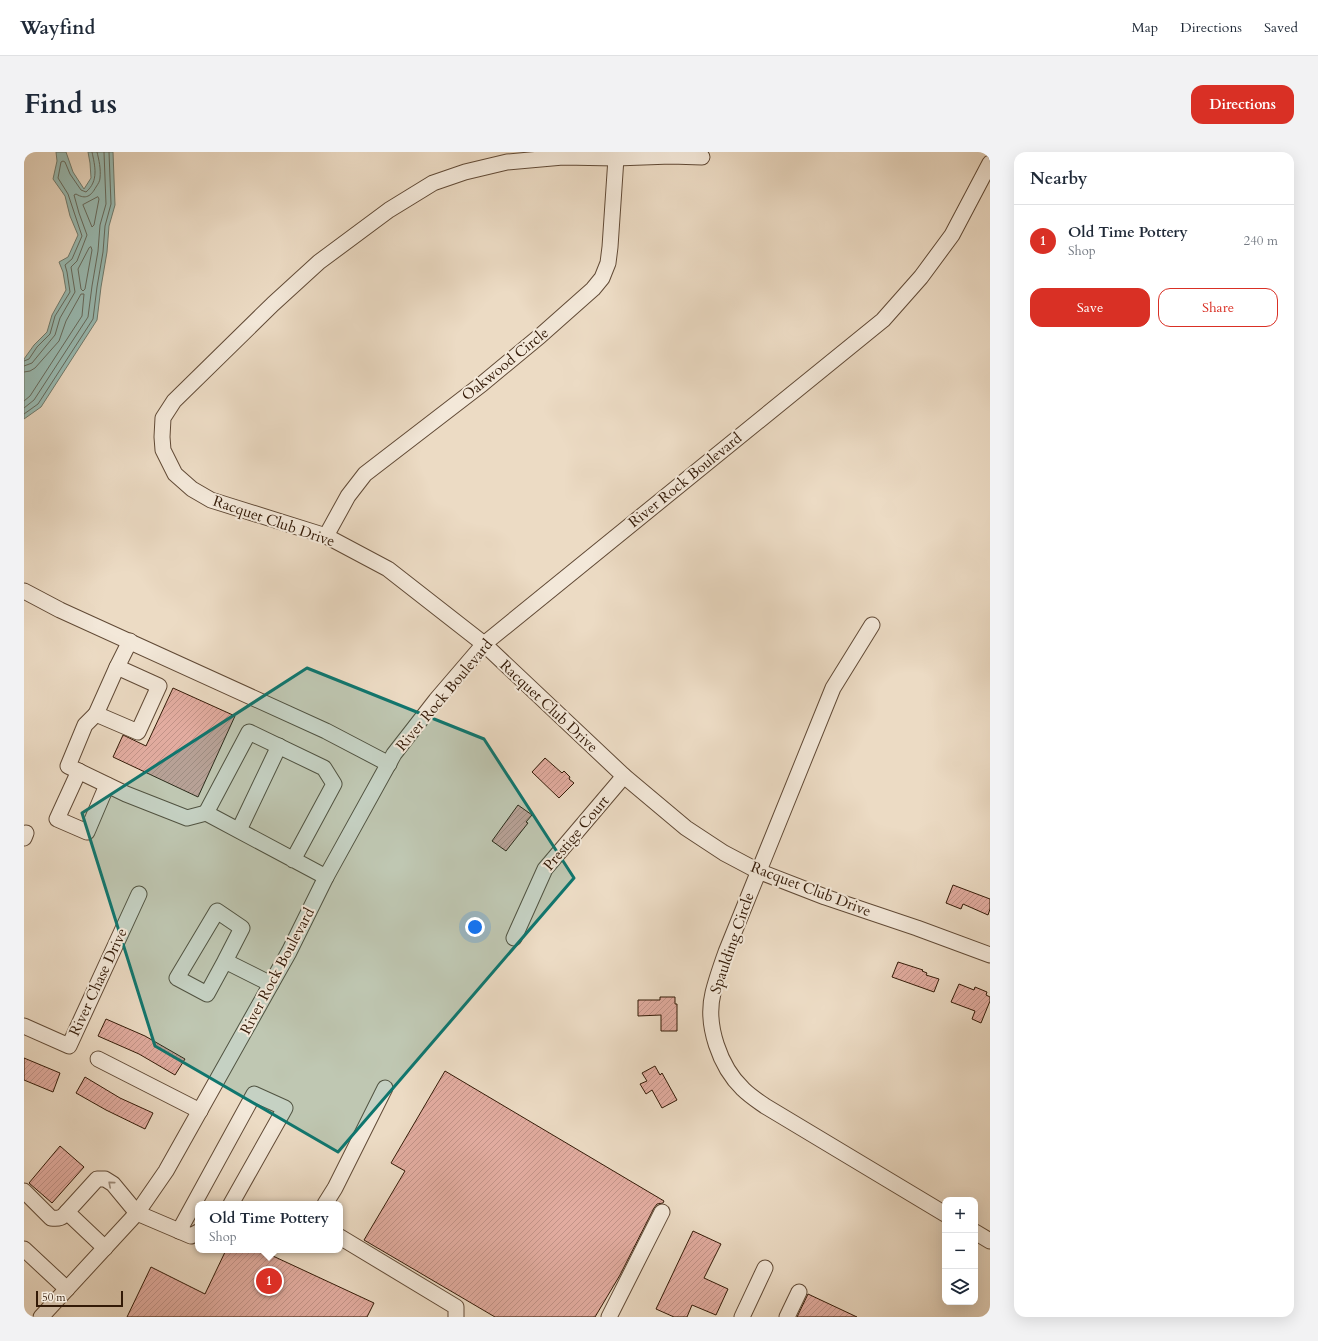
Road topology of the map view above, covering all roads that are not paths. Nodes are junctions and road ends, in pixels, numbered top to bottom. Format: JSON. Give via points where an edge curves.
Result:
{"nodes":[{"id":1,"x":702,"y":157,"type":"dead end"},
{"id":2,"x":616,"y":158,"type":"junction"},
{"id":3,"x":990,"y":163,"type":"edge"},
{"id":4,"x":326,"y":536,"type":"junction"},
{"id":5,"x":24,"y":591,"type":"edge"},
{"id":6,"x":872,"y":625,"type":"dead end"},
{"id":7,"x":130,"y":642,"type":"junction"},
{"id":8,"x":484,"y":644,"type":"junction"},
{"id":9,"x":117,"y":667,"type":"junction"},
{"id":10,"x":96,"y":714,"type":"junction"},
{"id":11,"x":279,"y":746,"type":"junction"},
{"id":12,"x":389,"y":764,"type":"junction"},
{"id":13,"x":79,"y":771,"type":"junction"},
{"id":14,"x":624,"y":776,"type":"junction"},
{"id":15,"x":107,"y":785,"type":"junction"},
{"id":16,"x":206,"y":813,"type":"junction"},
{"id":17,"x":239,"y":830,"type":"junction"},
{"id":18,"x":294,"y":860,"type":"junction"},
{"id":19,"x":758,"y":871,"type":"junction"},
{"id":20,"x":326,"y":877,"type":"junction"},
{"id":21,"x":139,"y":894,"type":"dead end"},
{"id":22,"x":514,"y":938,"type":"dead end"},
{"id":23,"x":990,"y":955,"type":"edge"},
{"id":24,"x":224,"y":961,"type":"junction"},
{"id":25,"x":271,"y":984,"type":"junction"},
{"id":26,"x":24,"y":1026,"type":"edge"},
{"id":27,"x":98,"y":1059,"type":"dead end"},
{"id":28,"x":385,"y":1088,"type":"dead end"},
{"id":29,"x":200,"y":1111,"type":"junction"},
{"id":30,"x":24,"y":1191,"type":"edge"},
{"id":31,"x":195,"y":1201,"type":"edge"},
{"id":32,"x":233,"y":1201,"type":"edge"},
{"id":33,"x":327,"y":1201,"type":"edge"},
{"id":34,"x":195,"y":1202,"type":"edge"},
{"id":35,"x":68,"y":1212,"type":"junction"},
{"id":36,"x":662,"y":1212,"type":"dead end"},
{"id":37,"x":942,"y":1212,"type":"edge"},
{"id":38,"x":137,"y":1213,"type":"junction"},
{"id":39,"x":179,"y":1231,"type":"junction"},
{"id":40,"x":977,"y":1233,"type":"edge"},
{"id":41,"x":195,"y":1234,"type":"edge"},
{"id":42,"x":343,"y":1239,"type":"edge"},
{"id":43,"x":990,"y":1241,"type":"edge"},
{"id":44,"x":105,"y":1248,"type":"junction"},
{"id":45,"x":24,"y":1249,"type":"edge"},
{"id":46,"x":765,"y":1268,"type":"dead end"},
{"id":47,"x":67,"y":1289,"type":"junction"},
{"id":48,"x":798,"y":1292,"type":"dead end"},
{"id":49,"x":41,"y":1317,"type":"edge"},
{"id":50,"x":456,"y":1317,"type":"edge"},
{"id":51,"x":609,"y":1317,"type":"edge"},
{"id":52,"x":742,"y":1317,"type":"edge"},
{"id":53,"x":787,"y":1317,"type":"edge"}],
"edges":[{"from":1,"to":2,"type":"street","name":"Racquet Club Drive"},
{"from":2,"to":4,"type":"street","name":"Oakwood Circle","via":[[610,247],[608,263],[602,278],[529,346],[365,474],[348,496]]},
{"from":2,"to":4,"type":"street","name":"Racquet Club Drive","via":[[563,157],[506,162],[433,183],[389,210],[319,262],[174,401],[163,418],[162,437],[163,450],[175,474],[192,489],[211,500]]},
{"from":3,"to":8,"type":"street","name":"River Rock Boulevard","via":[[952,235],[921,277],[883,320]]},
{"from":4,"to":8,"type":"street","name":"Racquet Club Drive","via":[[388,569]]},
{"from":5,"to":7,"type":"street"},
{"from":6,"to":19,"type":"street","name":"Spaulding Circle","via":[[833,688]]},
{"from":7,"to":9,"type":"street"},
{"from":7,"to":12,"type":"street","via":[[326,732]]},
{"from":8,"to":12,"type":"street","name":"River Rock Boulevard","via":[[436,700]]},
{"from":8,"to":14,"type":"street","name":"Racquet Club Drive"},
{"from":9,"to":10,"type":"street"},
{"from":9,"to":10,"type":"street","via":[[159,686],[138,732]]},
{"from":10,"to":13,"type":"street","via":[[85,726],[68,766]]},
{"from":11,"to":16,"type":"street","via":[[249,732]]},
{"from":11,"to":17,"type":"street"},
{"from":11,"to":18,"type":"street","via":[[324,768],[334,784]]},
{"from":12,"to":20,"type":"street","name":"River Rock Boulevard"},
{"from":13,"to":15,"type":"street"},
{"from":13,"to":15,"type":"street","via":[[57,819],[87,832]]},
{"from":14,"to":19,"type":"street","name":"Racquet Club Drive","via":[[686,828]]},
{"from":14,"to":22,"type":"street","name":"Prestige Court","via":[[545,869]]},
{"from":15,"to":16,"type":"street","via":[[188,818]]},
{"from":16,"to":17,"type":"street"},
{"from":17,"to":18,"type":"street"},
{"from":18,"to":20,"type":"street"},
{"from":19,"to":23,"type":"street","name":"Racquet Club Drive"},
{"from":19,"to":37,"type":"street","name":"Spaulding Circle","via":[[712,995],[713,1032],[717,1049],[726,1068],[742,1089],[765,1106]]},
{"from":20,"to":25,"type":"street","name":"River Rock Boulevard"},
{"from":21,"to":26,"type":"street","name":"River Chase Drive","via":[[69,1046]]},
{"from":24,"to":24,"type":"street","via":[[207,994],[177,978],[217,912],[242,928]]},
{"from":24,"to":25,"type":"street"},
{"from":25,"to":29,"type":"street","name":"River Rock Boulevard"},
{"from":27,"to":29,"type":"street"},
{"from":28,"to":33,"type":"street"},
{"from":29,"to":38,"type":"street","name":"River Rock Boulevard","via":[[166,1171]]},
{"from":30,"to":35,"type":"street","via":[[51,1218],[58,1219]]},
{"from":31,"to":32,"type":"street","via":[[254,1094],[285,1108]]},
{"from":34,"to":39,"type":"street"},
{"from":38,"to":35,"type":"street","one_way":true,"via":[[105,1179],[97,1179]]},
{"from":35,"to":44,"type":"street"},
{"from":36,"to":51,"type":"street"},
{"from":38,"to":39,"type":"street"},
{"from":38,"to":44,"type":"street","name":"River Rock Boulevard"},
{"from":39,"to":41,"type":"street","via":[[191,1236]]},
{"from":40,"to":43,"type":"street"},
{"from":42,"to":50,"type":"street","via":[[456,1307]]},
{"from":44,"to":47,"type":"street","name":"River Rock Boulevard"},
{"from":45,"to":47,"type":"street"},
{"from":46,"to":52,"type":"street"},
{"from":47,"to":49,"type":"street","name":"River Rock Boulevard"},
{"from":48,"to":53,"type":"street"}]}
